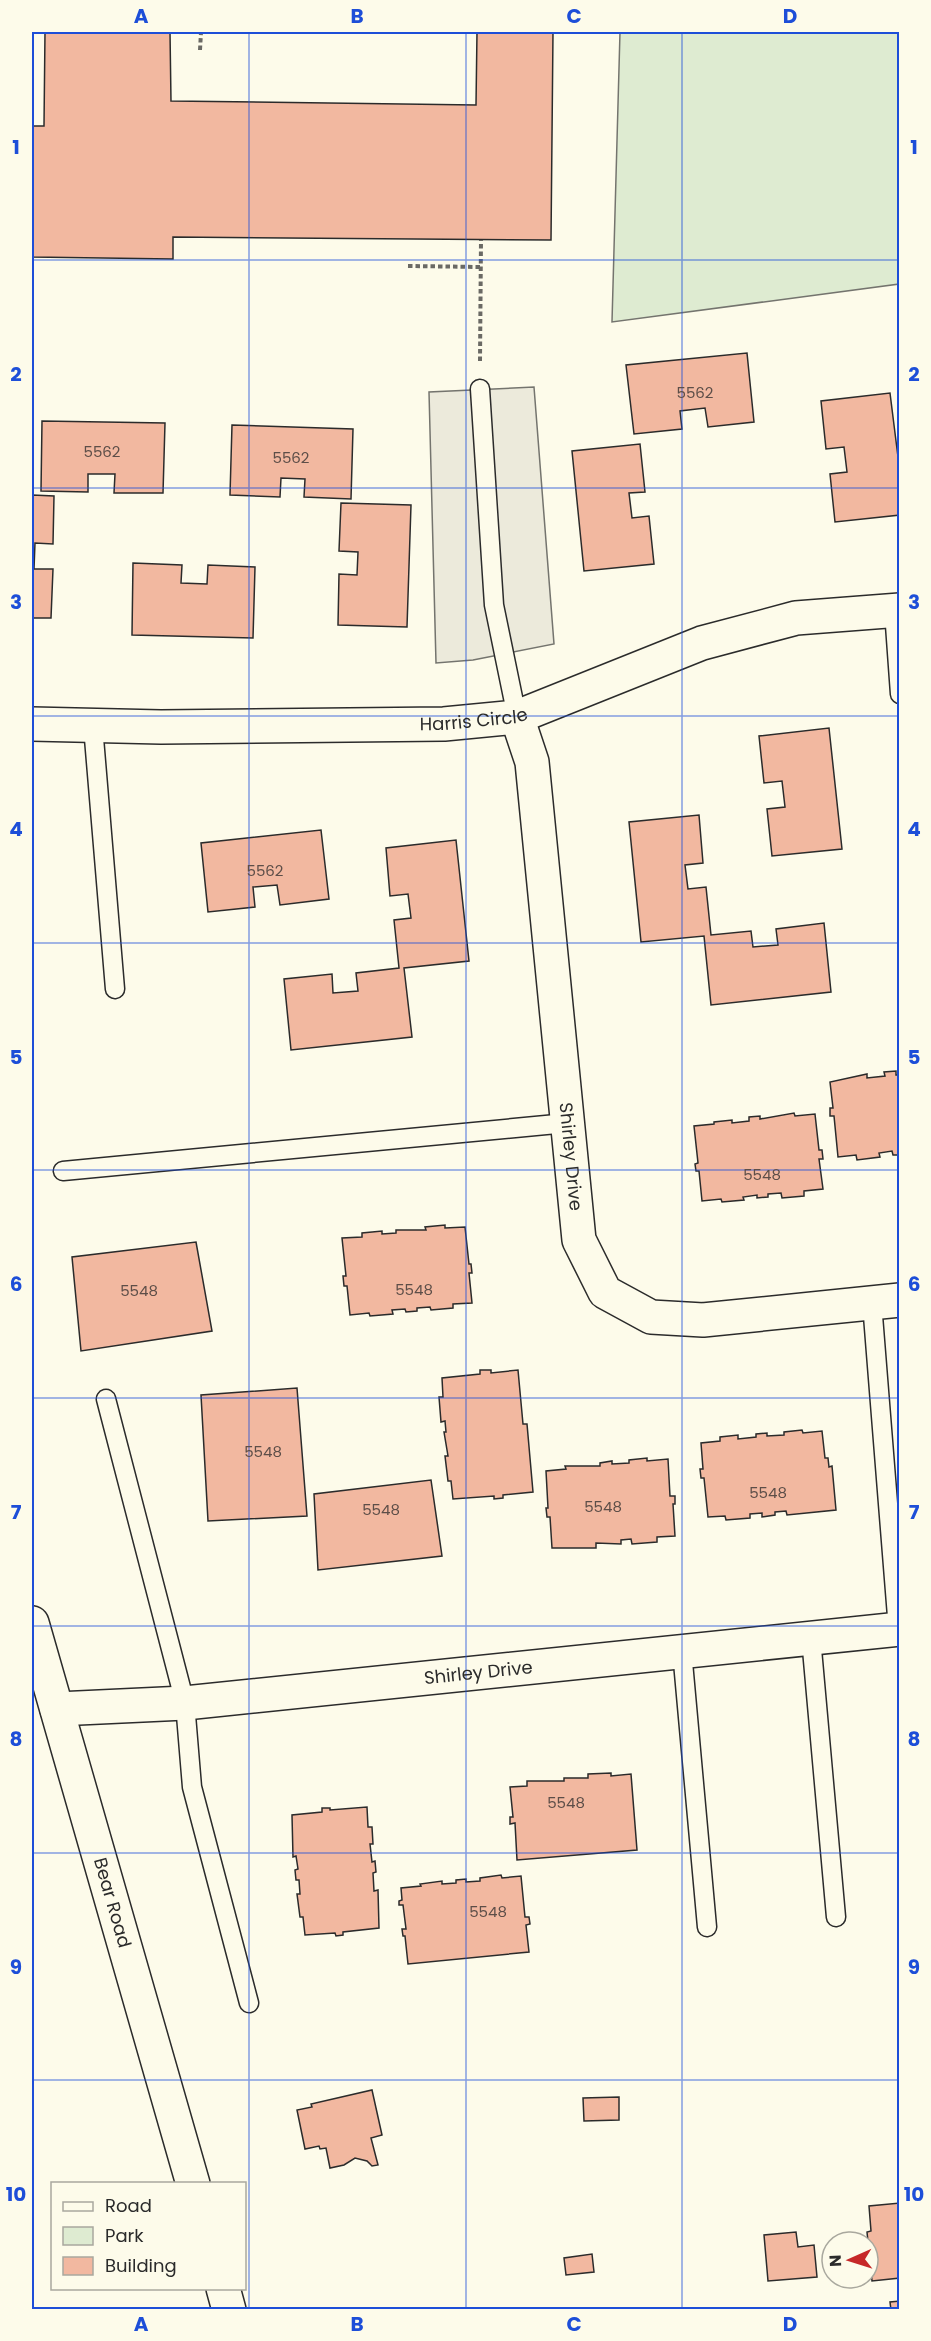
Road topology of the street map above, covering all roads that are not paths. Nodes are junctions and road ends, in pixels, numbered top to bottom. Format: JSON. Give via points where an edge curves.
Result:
{"nodes":[{"id":1,"x":480,"y":389,"type":"road end"},
{"id":2,"x":897,"y":611,"type":"edge"},
{"id":3,"x":900,"y":694,"type":"edge"},
{"id":4,"x":517,"y":717,"type":"junction"},
{"id":5,"x":32,"y":724,"type":"edge"},
{"id":6,"x":93,"y":726,"type":"junction"},
{"id":7,"x":115,"y":989,"type":"dead end"},
{"id":8,"x":567,"y":1123,"type":"junction"},
{"id":9,"x":63,"y":1171,"type":"dead end"},
{"id":10,"x":886,"y":1301,"type":"edge"},
{"id":11,"x":106,"y":1399,"type":"dead end"},
{"id":12,"x":32,"y":1623,"type":"edge"},
{"id":13,"x":899,"y":1629,"type":"edge"},
{"id":14,"x":811,"y":1638,"type":"junction"},
{"id":15,"x":682,"y":1651,"type":"junction"},
{"id":16,"x":185,"y":1703,"type":"junction"},
{"id":17,"x":57,"y":1709,"type":"junction"},
{"id":18,"x":836,"y":1917,"type":"dead end"},
{"id":19,"x":707,"y":1927,"type":"dead end"},
{"id":20,"x":249,"y":2003,"type":"dead end"},
{"id":21,"x":192,"y":2182,"type":"edge"},
{"id":22,"x":223,"y":2290,"type":"edge"},
{"id":23,"x":229,"y":2310,"type":"edge"}],
"edges":[{"from":1,"to":4,"type":"lane","via":[[494,605]]},
{"from":2,"to":3,"type":"lane"},
{"from":2,"to":4,"type":"street","name":"Harris Circle","via":[[796,618],[702,643]]},
{"from":4,"to":6,"type":"street","name":"Harris Circle","via":[[444,724]]},
{"from":4,"to":8,"type":"street","name":"Shirley Drive","via":[[532,762]]},
{"from":5,"to":6,"type":"street","name":"Harris Circle"},
{"from":6,"to":7,"type":"lane"},
{"from":8,"to":9,"type":"lane"},
{"from":8,"to":10,"type":"street","name":"Shirley Drive","via":[[579,1240],[605,1292],[651,1317],[703,1320]]},
{"from":10,"to":13,"type":"lane"},
{"from":11,"to":16,"type":"lane"},
{"from":12,"to":17,"type":"street","name":"Bear Road"},
{"from":13,"to":14,"type":"street","name":"Shirley Drive"},
{"from":14,"to":15,"type":"street","name":"Shirley Drive"},
{"from":14,"to":18,"type":"lane"},
{"from":15,"to":16,"type":"street","name":"Shirley Drive"},
{"from":15,"to":19,"type":"lane"},
{"from":16,"to":17,"type":"street","name":"Shirley Drive"},
{"from":16,"to":20,"type":"lane","via":[[192,1787]]},
{"from":17,"to":21,"type":"street","name":"Bear Road"},
{"from":22,"to":23,"type":"street"}]}
